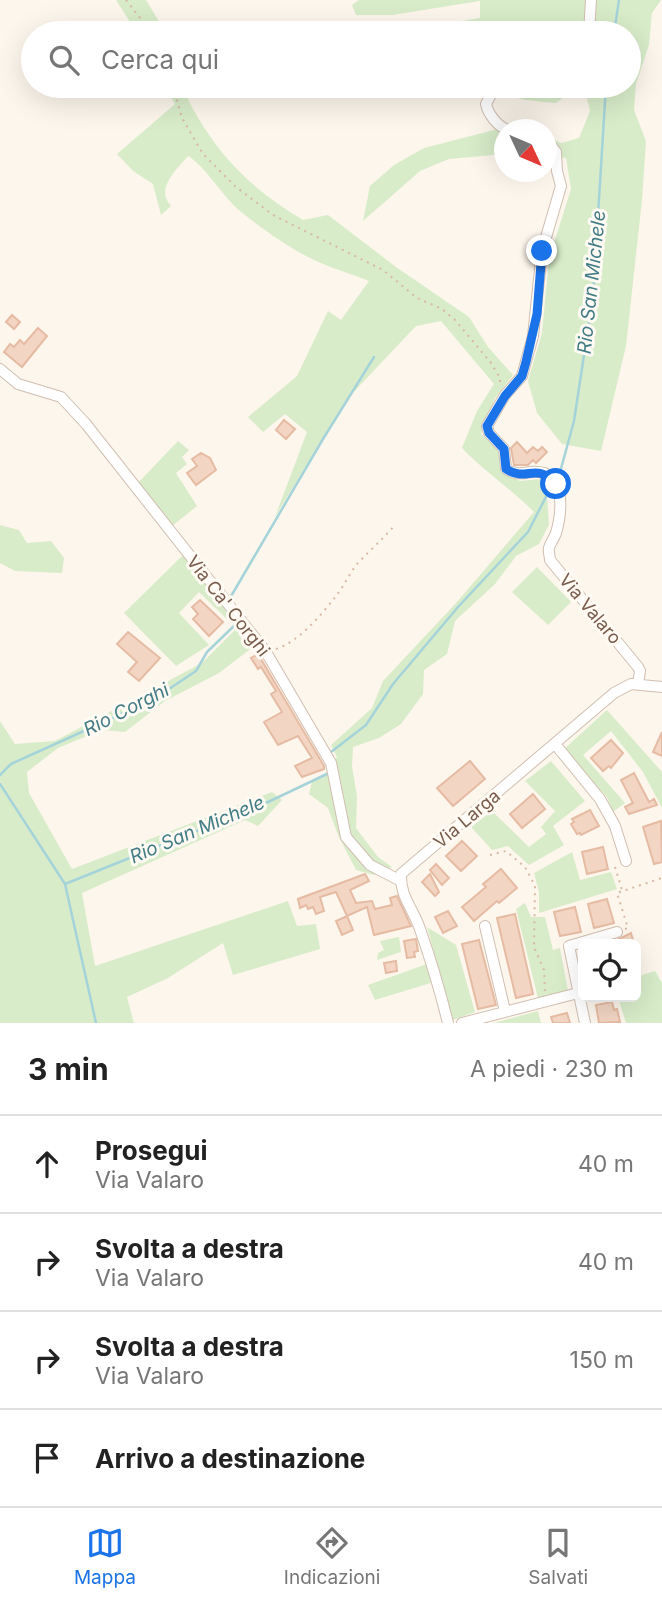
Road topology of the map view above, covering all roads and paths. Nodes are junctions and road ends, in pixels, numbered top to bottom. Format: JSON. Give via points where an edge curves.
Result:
{"nodes":[{"id":1,"x":126,"y":0,"type":"edge"},
{"id":2,"x":591,"y":0,"type":"edge"},
{"id":3,"x":143,"y":21,"type":"edge"},
{"id":4,"x":590,"y":21,"type":"edge"},
{"id":5,"x":176,"y":98,"type":"edge"},
{"id":6,"x":489,"y":98,"type":"edge"},
{"id":7,"x":495,"y":119,"type":"edge"},
{"id":8,"x":557,"y":171,"type":"edge"},
{"id":9,"x":0,"y":369,"type":"edge"},
{"id":10,"x":498,"y":404,"type":"junction"},
{"id":11,"x":394,"y":525,"type":"dead end"},
{"id":12,"x":266,"y":652,"type":"junction"},
{"id":13,"x":638,"y":684,"type":"junction"},
{"id":14,"x":662,"y":687,"type":"edge"},
{"id":15,"x":555,"y":744,"type":"junction"},
{"id":16,"x":490,"y":855,"type":"dead end"},
{"id":17,"x":626,"y":861,"type":"dead end"},
{"id":18,"x":615,"y":867,"type":"dead end"},
{"id":19,"x":662,"y":878,"type":"edge"},
{"id":20,"x":401,"y":881,"type":"junction"},
{"id":21,"x":623,"y":891,"type":"junction"},
{"id":22,"x":485,"y":926,"type":"dead end"},
{"id":23,"x":617,"y":932,"type":"joint"},
{"id":24,"x":593,"y":939,"type":"edge"},
{"id":25,"x":578,"y":943,"type":"edge"},
{"id":26,"x":578,"y":993,"type":"joint"},
{"id":27,"x":547,"y":1001,"type":"junction"},
{"id":28,"x":580,"y":1002,"type":"edge"},
{"id":29,"x":505,"y":1011,"type":"junction"},
{"id":30,"x":448,"y":1023,"type":"edge"},
{"id":31,"x":462,"y":1023,"type":"edge"},
{"id":32,"x":585,"y":1023,"type":"edge"}],
"edges":[{"from":1,"to":3,"type":"path"},
{"from":2,"to":4,"type":"street"},
{"from":5,"to":10,"type":"path","via":[[182,118],[203,154],[236,187],[272,215],[383,270],[417,298],[455,320],[500,378]]},
{"from":6,"to":7,"type":"street","via":[[486,104]]},
{"from":8,"to":10,"type":"street","name":"Via Valaro","via":[[561,186],[542,251],[537,314],[526,362],[522,376]]},
{"from":9,"to":12,"type":"street","name":"Via Ca' Corghi","via":[[18,384],[61,397]]},
{"from":10,"to":13,"type":"street","name":"Via Valaro","via":[[487,426],[504,449],[506,469],[514,474],[546,473],[559,488],[559,517],[549,547],[550,560],[638,667]]},
{"from":11,"to":12,"type":"path","via":[[299,636]]},
{"from":12,"to":20,"type":"street","name":"Via Ca' Corghi","via":[[331,763],[346,837],[370,865]]},
{"from":13,"to":14,"type":"street"},
{"from":13,"to":15,"type":"street","name":"Via Larga","via":[[614,693]]},
{"from":15,"to":17,"type":"street","via":[[600,799]]},
{"from":15,"to":20,"type":"street","name":"Via Larga","via":[[407,867]]},
{"from":16,"to":27,"type":"path","via":[[506,851],[524,867],[534,886],[534,947],[544,970]]},
{"from":18,"to":21,"type":"path"},
{"from":19,"to":21,"type":"path"},
{"from":20,"to":30,"type":"street"},
{"from":21,"to":23,"type":"path","via":[[617,893],[628,928]]},
{"from":22,"to":29,"type":"street"},
{"from":23,"to":24,"type":"street"},
{"from":25,"to":26,"type":"street","via":[[569,946]]},
{"from":26,"to":27,"type":"street"},
{"from":27,"to":29,"type":"street"},
{"from":28,"to":32,"type":"street"},
{"from":29,"to":31,"type":"street"}]}
